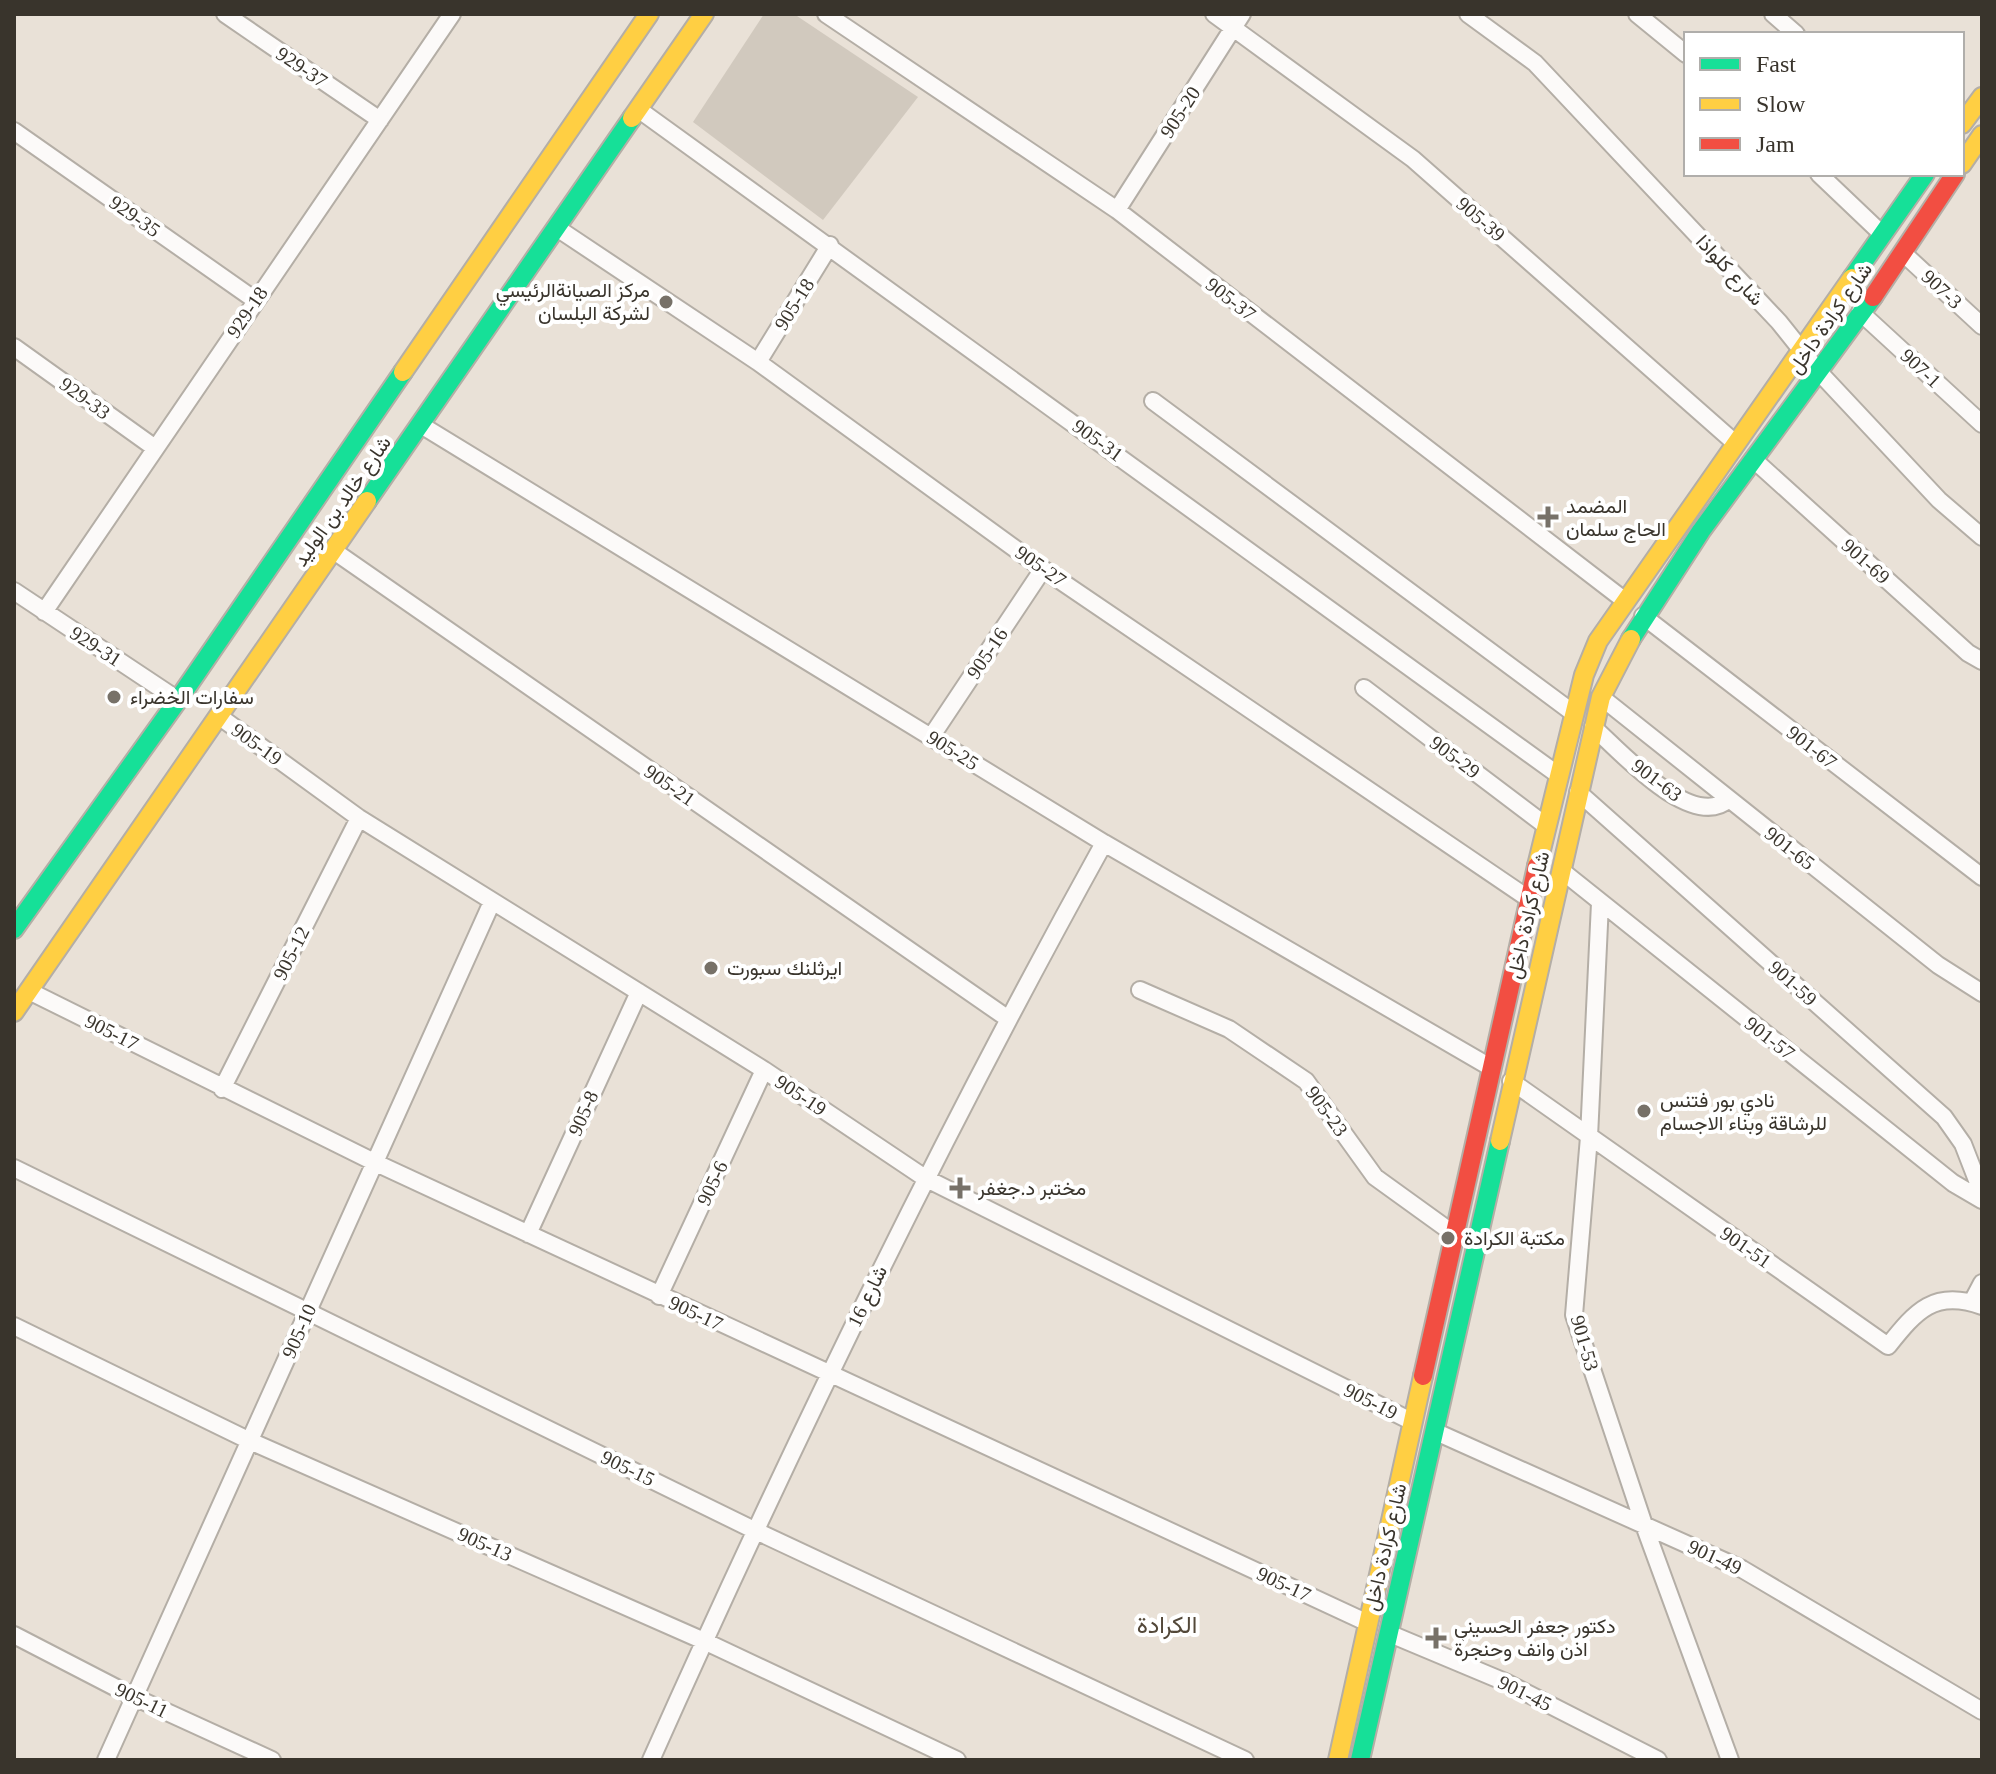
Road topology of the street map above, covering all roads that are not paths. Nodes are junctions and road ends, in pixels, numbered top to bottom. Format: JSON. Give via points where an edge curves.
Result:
{"nodes":[{"id":1,"x":225,"y":14,"type":"edge"},
{"id":2,"x":452,"y":14,"type":"edge"},
{"id":3,"x":649,"y":14,"type":"edge"},
{"id":4,"x":704,"y":14,"type":"edge"},
{"id":5,"x":826,"y":14,"type":"edge"},
{"id":6,"x":1214,"y":14,"type":"edge"},
{"id":7,"x":1468,"y":14,"type":"edge"},
{"id":8,"x":1637,"y":14,"type":"edge"},
{"id":9,"x":1773,"y":14,"type":"edge"},
{"id":10,"x":1238,"y":21,"type":"edge"},
{"id":11,"x":1794,"y":32,"type":"edge"},
{"id":12,"x":1684,"y":52,"type":"edge"},
{"id":13,"x":1982,"y":97,"type":"edge"},
{"id":14,"x":638,"y":109,"type":"junction"},
{"id":15,"x":380,"y":120,"type":"junction"},
{"id":16,"x":1964,"y":121,"type":"edge"},
{"id":17,"x":14,"y":131,"type":"edge"},
{"id":18,"x":1982,"y":135,"type":"edge"},
{"id":19,"x":1964,"y":161,"type":"edge"},
{"id":20,"x":1821,"y":176,"type":"edge"},
{"id":21,"x":1924,"y":176,"type":"edge"},
{"id":22,"x":1954,"y":176,"type":"edge"},
{"id":23,"x":1117,"y":210,"type":"junction"},
{"id":24,"x":557,"y":228,"type":"junction"},
{"id":25,"x":1881,"y":233,"type":"junction"},
{"id":26,"x":830,"y":245,"type":"junction"},
{"id":27,"x":1903,"y":253,"type":"junction"},
{"id":28,"x":255,"y":300,"type":"junction"},
{"id":29,"x":1860,"y":312,"type":"junction"},
{"id":30,"x":1982,"y":326,"type":"edge"},
{"id":31,"x":14,"y":347,"type":"edge"},
{"id":32,"x":1800,"y":348,"type":"junction"},
{"id":33,"x":758,"y":362,"type":"junction"},
{"id":34,"x":1819,"y":372,"type":"junction"},
{"id":35,"x":1153,"y":401,"type":"dead end"},
{"id":36,"x":1982,"y":424,"type":"edge"},
{"id":37,"x":421,"y":425,"type":"junction"},
{"id":38,"x":1734,"y":442,"type":"junction"},
{"id":39,"x":155,"y":448,"type":"junction"},
{"id":40,"x":1753,"y":459,"type":"junction"},
{"id":41,"x":1982,"y":537,"type":"edge"},
{"id":42,"x":334,"y":551,"type":"junction"},
{"id":43,"x":1043,"y":569,"type":"junction"},
{"id":44,"x":14,"y":591,"type":"edge"},
{"id":45,"x":1624,"y":600,"type":"junction"},
{"id":46,"x":44,"y":612,"type":"junction"},
{"id":47,"x":1643,"y":616,"type":"junction"},
{"id":48,"x":1982,"y":661,"type":"edge"},
{"id":49,"x":1364,"y":688,"type":"dead end"},
{"id":50,"x":1601,"y":697,"type":"junction"},
{"id":51,"x":178,"y":700,"type":"junction"},
{"id":52,"x":1572,"y":712,"type":"junction"},
{"id":53,"x":220,"y":717,"type":"junction"},
{"id":54,"x":1593,"y":727,"type":"junction"},
{"id":55,"x":931,"y":737,"type":"junction"},
{"id":56,"x":1557,"y":774,"type":"junction"},
{"id":57,"x":1578,"y":792,"type":"junction"},
{"id":58,"x":1729,"y":799,"type":"junction"},
{"id":59,"x":359,"y":818,"type":"junction"},
{"id":60,"x":1545,"y":825,"type":"junction"},
{"id":61,"x":1104,"y":843,"type":"junction"},
{"id":62,"x":1562,"y":871,"type":"junction"},
{"id":63,"x":1982,"y":877,"type":"edge"},
{"id":64,"x":1529,"y":899,"type":"junction"},
{"id":65,"x":492,"y":902,"type":"junction"},
{"id":66,"x":1600,"y":903,"type":"junction"},
{"id":67,"x":14,"y":929,"type":"edge"},
{"id":68,"x":1140,"y":990,"type":"dead end"},
{"id":69,"x":29,"y":991,"type":"junction"},
{"id":70,"x":639,"y":992,"type":"junction"},
{"id":71,"x":1982,"y":993,"type":"edge"},
{"id":72,"x":14,"y":1012,"type":"edge"},
{"id":73,"x":1007,"y":1018,"type":"junction"},
{"id":74,"x":1490,"y":1067,"type":"junction"},
{"id":75,"x":764,"y":1070,"type":"junction"},
{"id":76,"x":1511,"y":1081,"type":"junction"},
{"id":77,"x":222,"y":1089,"type":"junction"},
{"id":78,"x":1589,"y":1137,"type":"junction"},
{"id":79,"x":376,"y":1163,"type":"junction"},
{"id":80,"x":14,"y":1168,"type":"edge"},
{"id":81,"x":925,"y":1178,"type":"junction"},
{"id":82,"x":1982,"y":1193,"type":"edge"},
{"id":83,"x":1982,"y":1200,"type":"edge"},
{"id":84,"x":528,"y":1234,"type":"junction"},
{"id":85,"x":1454,"y":1234,"type":"junction"},
{"id":86,"x":1982,"y":1283,"type":"edge"},
{"id":87,"x":659,"y":1296,"type":"junction"},
{"id":88,"x":1977,"y":1304,"type":"edge"},
{"id":89,"x":309,"y":1309,"type":"junction"},
{"id":90,"x":14,"y":1326,"type":"edge"},
{"id":91,"x":828,"y":1375,"type":"junction"},
{"id":92,"x":1413,"y":1422,"type":"junction"},
{"id":93,"x":1434,"y":1431,"type":"junction"},
{"id":94,"x":250,"y":1441,"type":"junction"},
{"id":95,"x":1644,"y":1525,"type":"junction"},
{"id":96,"x":756,"y":1531,"type":"junction"},
{"id":97,"x":1368,"y":1623,"type":"junction"},
{"id":98,"x":1388,"y":1633,"type":"junction"},
{"id":99,"x":14,"y":1635,"type":"edge"},
{"id":100,"x":704,"y":1641,"type":"junction"},
{"id":101,"x":134,"y":1697,"type":"junction"},
{"id":102,"x":1982,"y":1711,"type":"edge"},
{"id":103,"x":106,"y":1760,"type":"edge"},
{"id":104,"x":272,"y":1760,"type":"edge"},
{"id":105,"x":651,"y":1760,"type":"edge"},
{"id":106,"x":957,"y":1760,"type":"edge"},
{"id":107,"x":1245,"y":1760,"type":"edge"},
{"id":108,"x":1338,"y":1760,"type":"edge"},
{"id":109,"x":1360,"y":1760,"type":"edge"},
{"id":110,"x":1658,"y":1760,"type":"edge"},
{"id":111,"x":1730,"y":1760,"type":"edge"}],
"edges":[{"from":1,"to":15,"type":"street","name":"929-37"},
{"from":2,"to":15,"type":"street","name":"929-18"},
{"from":3,"to":51,"type":"main road","name":"شارع خالد بن الوليد"},
{"from":4,"to":14,"type":"main road","name":"شارع خالد بن الوليد"},
{"from":5,"to":23,"type":"street","name":"905-37"},
{"from":6,"to":10,"type":"street","name":"905-39"},
{"from":7,"to":32,"type":"street","name":"شارع كلواذا","via":[[1535,63]]},
{"from":8,"to":12,"type":"street"},
{"from":9,"to":11,"type":"street"},
{"from":10,"to":23,"type":"street","name":"905-20"},
{"from":10,"to":38,"type":"street","name":"905-39","via":[[1413,159]]},
{"from":13,"to":16,"type":"main road"},
{"from":14,"to":24,"type":"main road","name":"شارع خالد بن الوليد"},
{"from":14,"to":26,"type":"street","name":"905-31"},
{"from":15,"to":28,"type":"street","name":"929-18"},
{"from":17,"to":28,"type":"street","name":"929-35"},
{"from":18,"to":19,"type":"main road"},
{"from":20,"to":25,"type":"street"},
{"from":21,"to":25,"type":"main road","name":"شارع كرادة داخل"},
{"from":22,"to":27,"type":"main road","name":"شارع كرادة داخل"},
{"from":23,"to":45,"type":"street","name":"905-37"},
{"from":24,"to":33,"type":"street","name":"905-27"},
{"from":24,"to":37,"type":"main road","name":"شارع خالد بن الوليد"},
{"from":25,"to":32,"type":"main road","name":"شارع كرادة داخل"},
{"from":26,"to":33,"type":"street","name":"905-18"},
{"from":26,"to":56,"type":"street","name":"905-31"},
{"from":27,"to":29,"type":"main road","name":"شارع كرادة داخل"},
{"from":27,"to":30,"type":"street","name":"907-3"},
{"from":28,"to":39,"type":"street","name":"929-18"},
{"from":29,"to":34,"type":"main road","name":"شارع كرادة داخل"},
{"from":29,"to":36,"type":"street","name":"907-1"},
{"from":31,"to":39,"type":"street","name":"929-33"},
{"from":32,"to":34,"type":"street","name":"شارع كلواذا"},
{"from":32,"to":38,"type":"main road","name":"شارع كرادة داخل"},
{"from":33,"to":43,"type":"street","name":"905-27"},
{"from":34,"to":40,"type":"main road","name":"شارع كرادة داخل"},
{"from":34,"to":41,"type":"street","name":"شارع كلواذا","via":[[1939,500]]},
{"from":35,"to":52,"type":"street"},
{"from":37,"to":42,"type":"main road","name":"شارع خالد بن الوليد"},
{"from":37,"to":55,"type":"street","name":"905-25"},
{"from":38,"to":45,"type":"main road","name":"شارع كرادة داخل"},
{"from":39,"to":46,"type":"street","name":"929-18"},
{"from":40,"to":47,"type":"main road","name":"شارع كرادة داخل"},
{"from":40,"to":48,"type":"street","name":"901-69"},
{"from":42,"to":53,"type":"main road","name":"شارع خالد بن الوليد"},
{"from":42,"to":73,"type":"street","name":"905-21"},
{"from":43,"to":55,"type":"street","name":"905-16"},
{"from":43,"to":64,"type":"street","name":"905-27"},
{"from":44,"to":46,"type":"street","name":"929-31"},
{"from":45,"to":52,"type":"main road","name":"شارع كرادة داخل","via":[[1598,641]]},
{"from":46,"to":51,"type":"street","name":"929-31"},
{"from":47,"to":50,"type":"main road","name":"شارع كرادة داخل"},
{"from":47,"to":63,"type":"street","name":"901-67"},
{"from":49,"to":60,"type":"street","name":"905-29"},
{"from":50,"to":54,"type":"main road","name":"شارع كرادة داخل"},
{"from":50,"to":58,"type":"street","name":"901-65"},
{"from":51,"to":67,"type":"main road","name":"شارع خالد بن الوليد"},
{"from":52,"to":56,"type":"main road","name":"شارع كرادة داخل"},
{"from":53,"to":59,"type":"street","name":"905-19"},
{"from":53,"to":69,"type":"main road","name":"شارع خالد بن الوليد"},
{"from":54,"to":57,"type":"main road","name":"شارع كرادة داخل"},
{"from":54,"to":58,"type":"street","name":"901-63","via":[[1673,796],[1706,808]]},
{"from":55,"to":61,"type":"street","name":"905-25"},
{"from":56,"to":60,"type":"main road","name":"شارع كرادة داخل"},
{"from":57,"to":62,"type":"main road","name":"شارع كرادة داخل"},
{"from":57,"to":82,"type":"street","name":"901-59","via":[[1944,1117],[1963,1144]]},
{"from":58,"to":71,"type":"street","name":"901-65","via":[[1938,965]]},
{"from":59,"to":65,"type":"street","name":"905-19"},
{"from":59,"to":77,"type":"street","name":"905-12"},
{"from":60,"to":64,"type":"main road","name":"شارع كرادة داخل"},
{"from":61,"to":73,"type":"street","name":"شارع 16"},
{"from":61,"to":74,"type":"street","name":"905-25"},
{"from":62,"to":66,"type":"street","name":"901-57"},
{"from":62,"to":76,"type":"main road","name":"شارع كرادة داخل"},
{"from":64,"to":74,"type":"main road","name":"شارع كرادة داخل"},
{"from":65,"to":70,"type":"street","name":"905-19"},
{"from":65,"to":79,"type":"street","name":"905-10"},
{"from":66,"to":78,"type":"street","name":"901-53"},
{"from":66,"to":83,"type":"street","name":"901-57","via":[[1953,1183]]},
{"from":68,"to":85,"type":"street","name":"905-23","via":[[1229,1029],[1306,1081],[1375,1177]]},
{"from":69,"to":72,"type":"main road","name":"شارع خالد بن الوليد"},
{"from":69,"to":77,"type":"street","name":"905-17"},
{"from":70,"to":75,"type":"street","name":"905-19"},
{"from":70,"to":84,"type":"street","name":"905-8"},
{"from":73,"to":81,"type":"street","name":"شارع 16"},
{"from":74,"to":85,"type":"main road","name":"شارع كرادة داخل"},
{"from":75,"to":81,"type":"street","name":"905-19"},
{"from":75,"to":87,"type":"street","name":"905-6"},
{"from":76,"to":78,"type":"street","name":"901-51"},
{"from":76,"to":93,"type":"main road","name":"شارع كرادة داخل"},
{"from":77,"to":79,"type":"street","name":"905-17"},
{"from":78,"to":88,"type":"street","name":"901-51","via":[[1888,1346],[1923,1306],[1945,1300]]},
{"from":78,"to":95,"type":"street","name":"901-53","via":[[1574,1315]]},
{"from":79,"to":84,"type":"street","name":"905-17"},
{"from":79,"to":89,"type":"street","name":"905-10"},
{"from":80,"to":89,"type":"street","name":"905-15"},
{"from":81,"to":91,"type":"street","name":"شارع 16"},
{"from":81,"to":92,"type":"street","name":"905-19"},
{"from":84,"to":87,"type":"street","name":"905-17"},
{"from":85,"to":92,"type":"main road","name":"شارع كرادة داخل"},
{"from":86,"to":88,"type":"street"},
{"from":87,"to":91,"type":"street","name":"905-17"},
{"from":89,"to":94,"type":"street","name":"905-10"},
{"from":89,"to":96,"type":"street","name":"905-15"},
{"from":90,"to":94,"type":"street","name":"905-13"},
{"from":91,"to":96,"type":"street","name":"شارع 16"},
{"from":91,"to":97,"type":"street","name":"905-17"},
{"from":92,"to":97,"type":"main road","name":"شارع كرادة داخل"},
{"from":93,"to":95,"type":"street","name":"901-49"},
{"from":93,"to":98,"type":"main road","name":"شارع كرادة داخل"},
{"from":94,"to":100,"type":"street","name":"905-13"},
{"from":94,"to":101,"type":"street","name":"905-10"},
{"from":95,"to":102,"type":"street","name":"901-49","via":[[1742,1569]]},
{"from":95,"to":111,"type":"street","name":"901-53"},
{"from":96,"to":100,"type":"street","name":"شارع 16"},
{"from":96,"to":107,"type":"street","name":"905-15"},
{"from":97,"to":108,"type":"main road","name":"شارع كرادة داخل"},
{"from":98,"to":109,"type":"main road","name":"شارع كرادة داخل"},
{"from":98,"to":110,"type":"street","name":"901-45","via":[[1505,1682]]},
{"from":99,"to":101,"type":"street","name":"905-11"},
{"from":100,"to":105,"type":"street","name":"شارع 16"},
{"from":100,"to":106,"type":"street","name":"905-13"},
{"from":101,"to":103,"type":"street","name":"905-10"},
{"from":101,"to":104,"type":"street","name":"905-11"}]}
